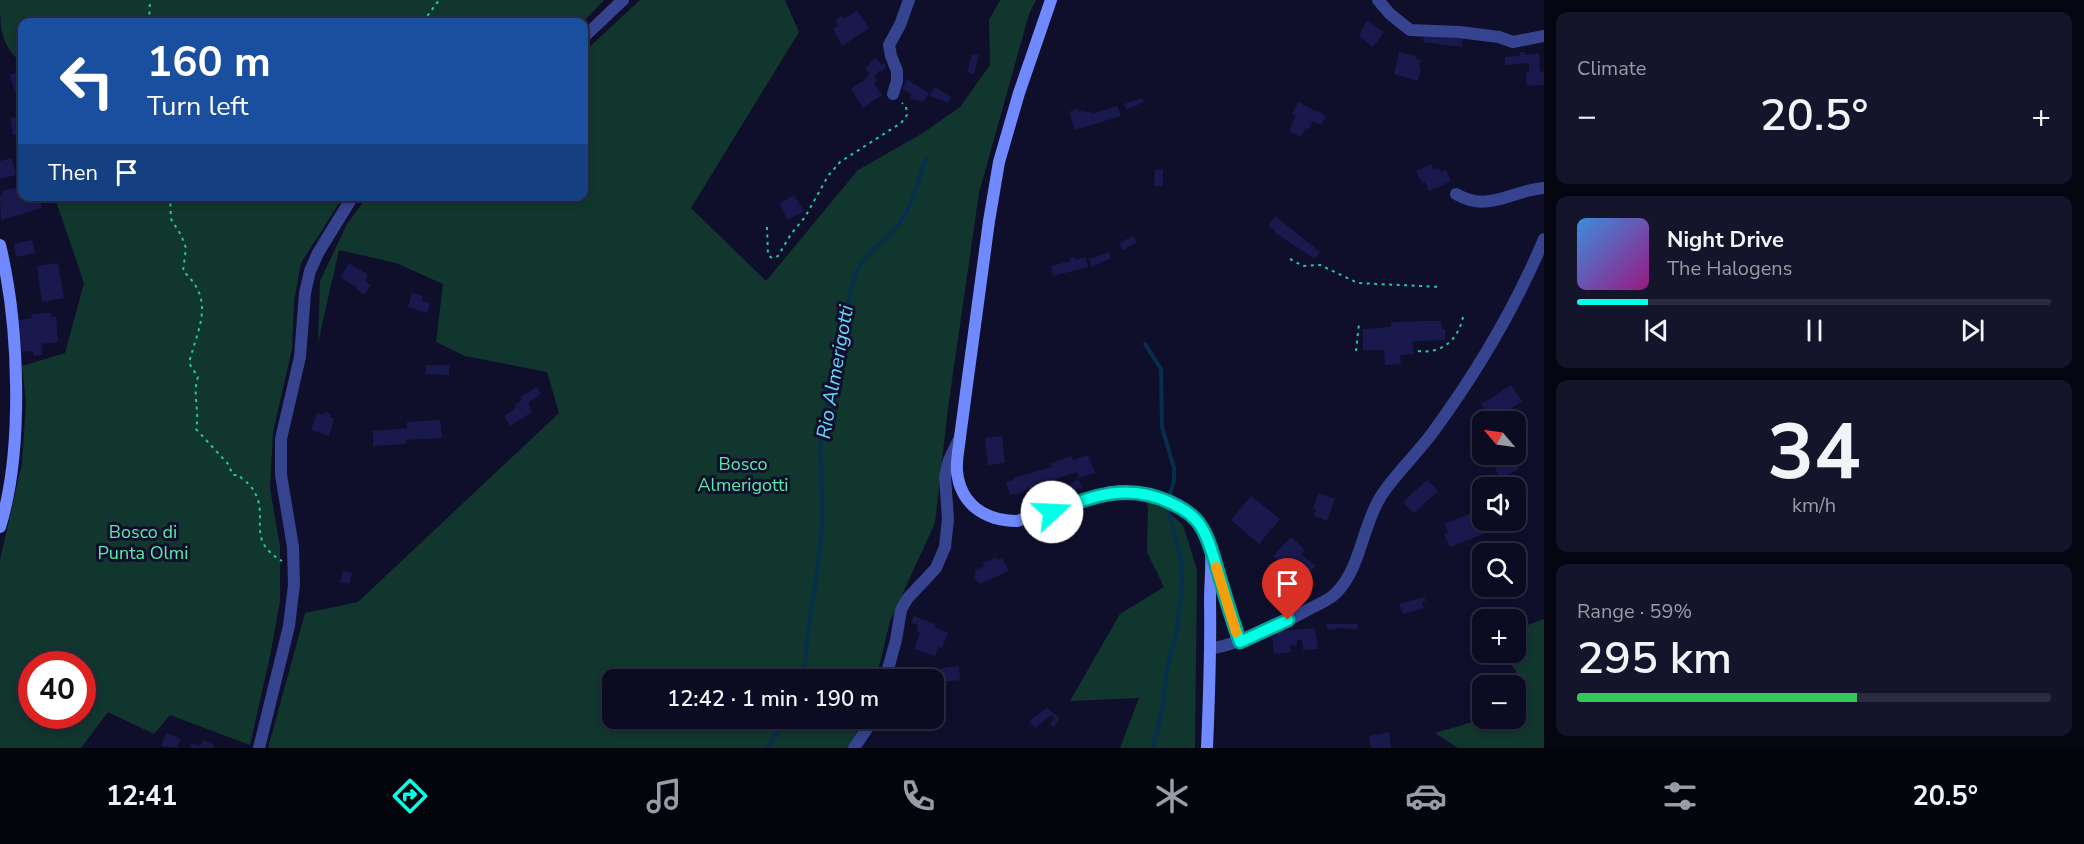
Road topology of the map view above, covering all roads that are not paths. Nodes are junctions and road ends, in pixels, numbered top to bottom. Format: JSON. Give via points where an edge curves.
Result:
{"nodes":[{"id":1,"x":623,"y":0,"type":"edge"},
{"id":2,"x":909,"y":0,"type":"edge"},
{"id":3,"x":1051,"y":0,"type":"edge"},
{"id":4,"x":1378,"y":0,"type":"edge"},
{"id":5,"x":588,"y":33,"type":"edge"},
{"id":6,"x":1544,"y":36,"type":"edge"},
{"id":7,"x":893,"y":94,"type":"road end"},
{"id":8,"x":1544,"y":188,"type":"edge"},
{"id":9,"x":1456,"y":194,"type":"dead end"},
{"id":10,"x":350,"y":201,"type":"edge"},
{"id":11,"x":1544,"y":239,"type":"edge"},
{"id":12,"x":0,"y":245,"type":"edge"},
{"id":13,"x":960,"y":437,"type":"junction"},
{"id":14,"x":0,"y":527,"type":"edge"},
{"id":15,"x":1211,"y":550,"type":"junction"},
{"id":16,"x":1240,"y":642,"type":"junction"},
{"id":17,"x":1211,"y":649,"type":"junction"},
{"id":18,"x":888,"y":669,"type":"edge"},
{"id":19,"x":867,"y":729,"type":"edge"},
{"id":20,"x":259,"y":748,"type":"edge"},
{"id":21,"x":854,"y":748,"type":"edge"},
{"id":22,"x":1207,"y":748,"type":"edge"}],
"edges":[{"from":1,"to":5,"type":"street"},
{"from":2,"to":7,"type":"street","via":[[890,45],[897,71]]},
{"from":3,"to":13,"type":"street","via":[[999,162]]},
{"from":4,"to":6,"type":"street","via":[[1410,30],[1460,32],[1513,42]]},
{"from":8,"to":9,"type":"street","via":[[1482,203]]},
{"from":10,"to":20,"type":"street","via":[[318,253],[305,293],[300,357],[281,439],[281,475],[293,547],[294,585],[289,626]]},
{"from":11,"to":16,"type":"street","via":[[1506,319],[1476,369],[1424,445],[1382,494],[1346,581],[1334,596]]},
{"from":12,"to":14,"type":"street","via":[[8,279],[15,370],[12,468]]},
{"from":13,"to":15,"type":"street","via":[[960,483],[980,513],[991,518],[1017,521],[1111,492],[1126,491],[1152,495],[1188,512],[1199,524]]},
{"from":13,"to":18,"type":"street","via":[[945,477],[945,547],[936,568],[901,610]]},
{"from":15,"to":16,"type":"street"},
{"from":15,"to":17,"type":"street"},
{"from":16,"to":17,"type":"street"},
{"from":17,"to":22,"type":"street"},
{"from":19,"to":21,"type":"street"}]}
